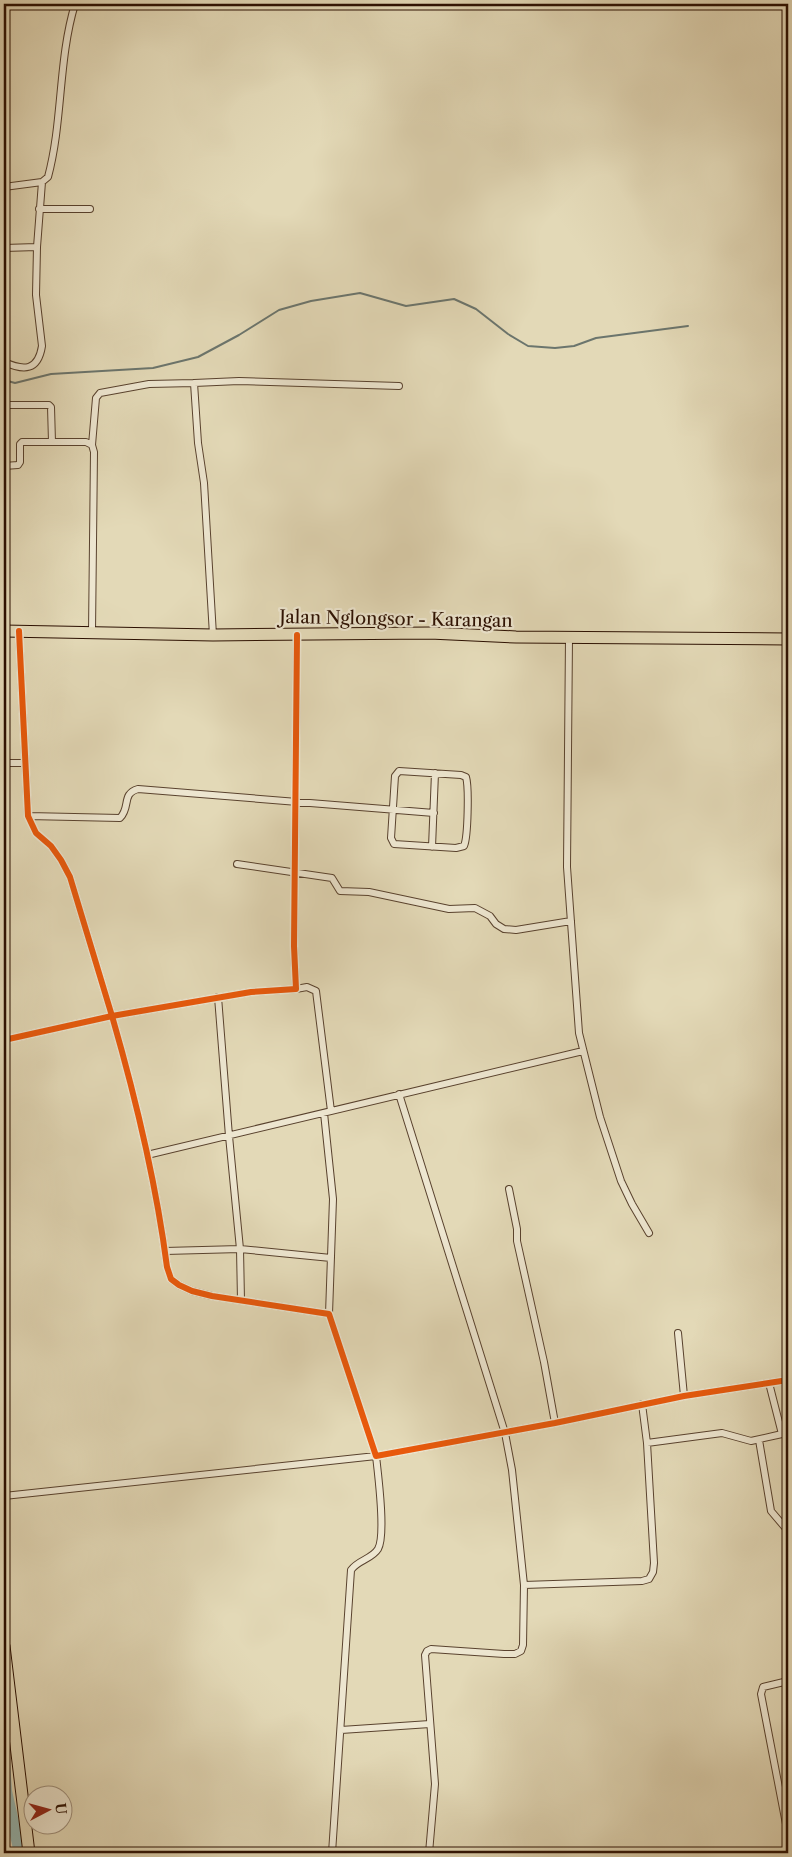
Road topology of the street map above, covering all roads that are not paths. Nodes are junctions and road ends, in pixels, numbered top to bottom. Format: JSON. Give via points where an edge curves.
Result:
{"nodes":[{"id":1,"x":75,"y":4,"type":"edge"},
{"id":2,"x":42,"y":182,"type":"junction"},
{"id":3,"x":4,"y":187,"type":"edge"},
{"id":4,"x":39,"y":209,"type":"junction"},
{"id":5,"x":90,"y":210,"type":"dead end"},
{"id":6,"x":37,"y":247,"type":"junction"},
{"id":7,"x":4,"y":248,"type":"edge"},
{"id":8,"x":4,"y":362,"type":"edge"},
{"id":9,"x":194,"y":383,"type":"junction"},
{"id":10,"x":399,"y":386,"type":"dead end"},
{"id":11,"x":4,"y":405,"type":"edge"},
{"id":12,"x":52,"y":442,"type":"junction"},
{"id":13,"x":92,"y":445,"type":"junction"},
{"id":14,"x":4,"y":466,"type":"edge"},
{"id":15,"x":4,"y":631,"type":"edge"},
{"id":16,"x":19,"y":631,"type":"junction"},
{"id":17,"x":92,"y":632,"type":"junction"},
{"id":18,"x":213,"y":635,"type":"junction"},
{"id":19,"x":297,"y":635,"type":"junction"},
{"id":20,"x":569,"y":638,"type":"junction"},
{"id":21,"x":788,"y":639,"type":"edge"},
{"id":22,"x":4,"y":763,"type":"edge"},
{"id":23,"x":24,"y":763,"type":"junction"},
{"id":24,"x":435,"y":773,"type":"junction"},
{"id":25,"x":296,"y":801,"type":"junction"},
{"id":26,"x":392,"y":810,"type":"junction"},
{"id":27,"x":434,"y":813,"type":"junction"},
{"id":28,"x":28,"y":816,"type":"junction"},
{"id":29,"x":432,"y":847,"type":"junction"},
{"id":30,"x":237,"y":864,"type":"dead end"},
{"id":31,"x":295,"y":873,"type":"junction"},
{"id":32,"x":571,"y":921,"type":"junction"},
{"id":33,"x":296,"y":989,"type":"junction"},
{"id":34,"x":218,"y":997,"type":"junction"},
{"id":35,"x":112,"y":1016,"type":"junction"},
{"id":36,"x":4,"y":1040,"type":"edge"},
{"id":37,"x":583,"y":1051,"type":"junction"},
{"id":38,"x":399,"y":1094,"type":"junction"},
{"id":39,"x":327,"y":1112,"type":"junction"},
{"id":40,"x":228,"y":1136,"type":"junction"},
{"id":41,"x":147,"y":1155,"type":"junction"},
{"id":42,"x":509,"y":1189,"type":"dead end"},
{"id":43,"x":649,"y":1232,"type":"dead end"},
{"id":44,"x":240,"y":1249,"type":"junction"},
{"id":45,"x":165,"y":1251,"type":"junction"},
{"id":46,"x":331,"y":1258,"type":"junction"},
{"id":47,"x":241,"y":1300,"type":"junction"},
{"id":48,"x":330,"y":1314,"type":"junction"},
{"id":49,"x":678,"y":1333,"type":"dead end"},
{"id":50,"x":788,"y":1380,"type":"edge"},
{"id":51,"x":770,"y":1383,"type":"junction"},
{"id":52,"x":684,"y":1396,"type":"junction"},
{"id":53,"x":642,"y":1404,"type":"junction"},
{"id":54,"x":555,"y":1423,"type":"junction"},
{"id":55,"x":505,"y":1432,"type":"junction"},
{"id":56,"x":785,"y":1434,"type":"edge"},
{"id":57,"x":759,"y":1440,"type":"junction"},
{"id":58,"x":647,"y":1443,"type":"junction"},
{"id":59,"x":376,"y":1456,"type":"junction"},
{"id":60,"x":4,"y":1496,"type":"edge"},
{"id":61,"x":524,"y":1585,"type":"junction"},
{"id":62,"x":788,"y":1614,"type":"edge"},
{"id":63,"x":4,"y":1652,"type":"edge"},
{"id":64,"x":788,"y":1681,"type":"edge"},
{"id":65,"x":430,"y":1724,"type":"junction"},
{"id":66,"x":341,"y":1730,"type":"junction"},
{"id":67,"x":786,"y":1824,"type":"dead end"},
{"id":68,"x":29,"y":1853,"type":"edge"},
{"id":69,"x":332,"y":1853,"type":"edge"},
{"id":70,"x":430,"y":1853,"type":"edge"}],
"edges":[{"from":1,"to":2,"type":"street","via":[[67,38],[54,148],[48,177]]},
{"from":2,"to":3,"type":"street"},
{"from":2,"to":4,"type":"street"},
{"from":4,"to":5,"type":"street"},
{"from":4,"to":6,"type":"street"},
{"from":6,"to":7,"type":"street"},
{"from":6,"to":8,"type":"street","via":[[36,295],[41,354],[37,362],[25,369]]},
{"from":9,"to":10,"type":"street","via":[[239,381]]},
{"from":9,"to":13,"type":"street","via":[[149,384],[100,393],[96,398]]},
{"from":9,"to":18,"type":"street"},
{"from":11,"to":12,"type":"street","via":[[49,405]]},
{"from":12,"to":13,"type":"street","via":[[86,442]]},
{"from":12,"to":14,"type":"street","via":[[22,442],[18,465]]},
{"from":13,"to":17,"type":"street"},
{"from":15,"to":16,"type":"highway","name":"Jalan Nglongsor - Karangan"},
{"from":16,"to":17,"type":"highway","name":"Jalan Nglongsor - Karangan"},
{"from":16,"to":23,"type":"street"},
{"from":17,"to":18,"type":"highway","name":"Jalan Nglongsor - Karangan"},
{"from":18,"to":19,"type":"highway","name":"Jalan Nglongsor - Karangan"},
{"from":19,"to":20,"type":"highway","name":"Jalan Nglongsor - Karangan","via":[[430,633]]},
{"from":19,"to":25,"type":"street"},
{"from":20,"to":21,"type":"highway","name":"Jalan Nglongsor - Karangan"},
{"from":20,"to":32,"type":"street","via":[[567,867]]},
{"from":22,"to":23,"type":"street"},
{"from":23,"to":28,"type":"street"},
{"from":24,"to":26,"type":"street","via":[[396,773]]},
{"from":24,"to":27,"type":"street"},
{"from":24,"to":29,"type":"street","via":[[466,778],[466,838],[461,847]]},
{"from":25,"to":26,"type":"street"},
{"from":25,"to":28,"type":"street","via":[[138,789],[128,795],[127,807],[120,818]]},
{"from":25,"to":31,"type":"street"},
{"from":26,"to":27,"type":"street"},
{"from":26,"to":29,"type":"street","via":[[391,838],[394,844]]},
{"from":27,"to":29,"type":"street"},
{"from":28,"to":35,"type":"street","via":[[36,833],[61,860],[70,877]]},
{"from":30,"to":31,"type":"street"},
{"from":31,"to":32,"type":"street","via":[[332,878],[340,891],[369,892],[449,909],[475,908],[504,929]]},
{"from":31,"to":33,"type":"street"},
{"from":32,"to":37,"type":"street"},
{"from":33,"to":34,"type":"street"},
{"from":33,"to":39,"type":"street","via":[[306,987],[316,991]]},
{"from":34,"to":35,"type":"street"},
{"from":34,"to":40,"type":"street"},
{"from":35,"to":36,"type":"street"},
{"from":35,"to":41,"type":"street"},
{"from":37,"to":38,"type":"street"},
{"from":37,"to":43,"type":"street","via":[[621,1181]]},
{"from":38,"to":39,"type":"street"},
{"from":38,"to":55,"type":"street"},
{"from":39,"to":40,"type":"street"},
{"from":39,"to":46,"type":"street","via":[[333,1199]]},
{"from":40,"to":41,"type":"street"},
{"from":40,"to":44,"type":"street"},
{"from":41,"to":45,"type":"street"},
{"from":42,"to":54,"type":"street"},
{"from":44,"to":45,"type":"street"},
{"from":44,"to":46,"type":"street"},
{"from":44,"to":47,"type":"street"},
{"from":45,"to":47,"type":"street","via":[[171,1279],[179,1285],[212,1296]]},
{"from":46,"to":48,"type":"street"},
{"from":47,"to":48,"type":"street"},
{"from":48,"to":59,"type":"street"},
{"from":49,"to":52,"type":"street"},
{"from":50,"to":51,"type":"street"},
{"from":51,"to":52,"type":"street"},
{"from":51,"to":56,"type":"street"},
{"from":52,"to":53,"type":"street"},
{"from":53,"to":54,"type":"street"},
{"from":53,"to":58,"type":"street"},
{"from":54,"to":55,"type":"street"},
{"from":55,"to":59,"type":"street"},
{"from":55,"to":61,"type":"street"},
{"from":56,"to":57,"type":"street"},
{"from":57,"to":58,"type":"street","via":[[722,1433]]},
{"from":57,"to":62,"type":"street","via":[[771,1511],[788,1531]]},
{"from":58,"to":61,"type":"street","via":[[654,1563],[649,1579]]},
{"from":59,"to":60,"type":"street"},
{"from":59,"to":66,"type":"street","via":[[380,1543],[375,1553],[351,1570]]},
{"from":61,"to":65,"type":"street","via":[[521,1651],[516,1654],[436,1649],[424,1655]]},
{"from":63,"to":68,"type":"highway"},
{"from":64,"to":67,"type":"street","via":[[763,1686],[761,1694]]},
{"from":65,"to":66,"type":"street"},
{"from":65,"to":70,"type":"street","via":[[435,1795]]},
{"from":66,"to":69,"type":"street"}]}
